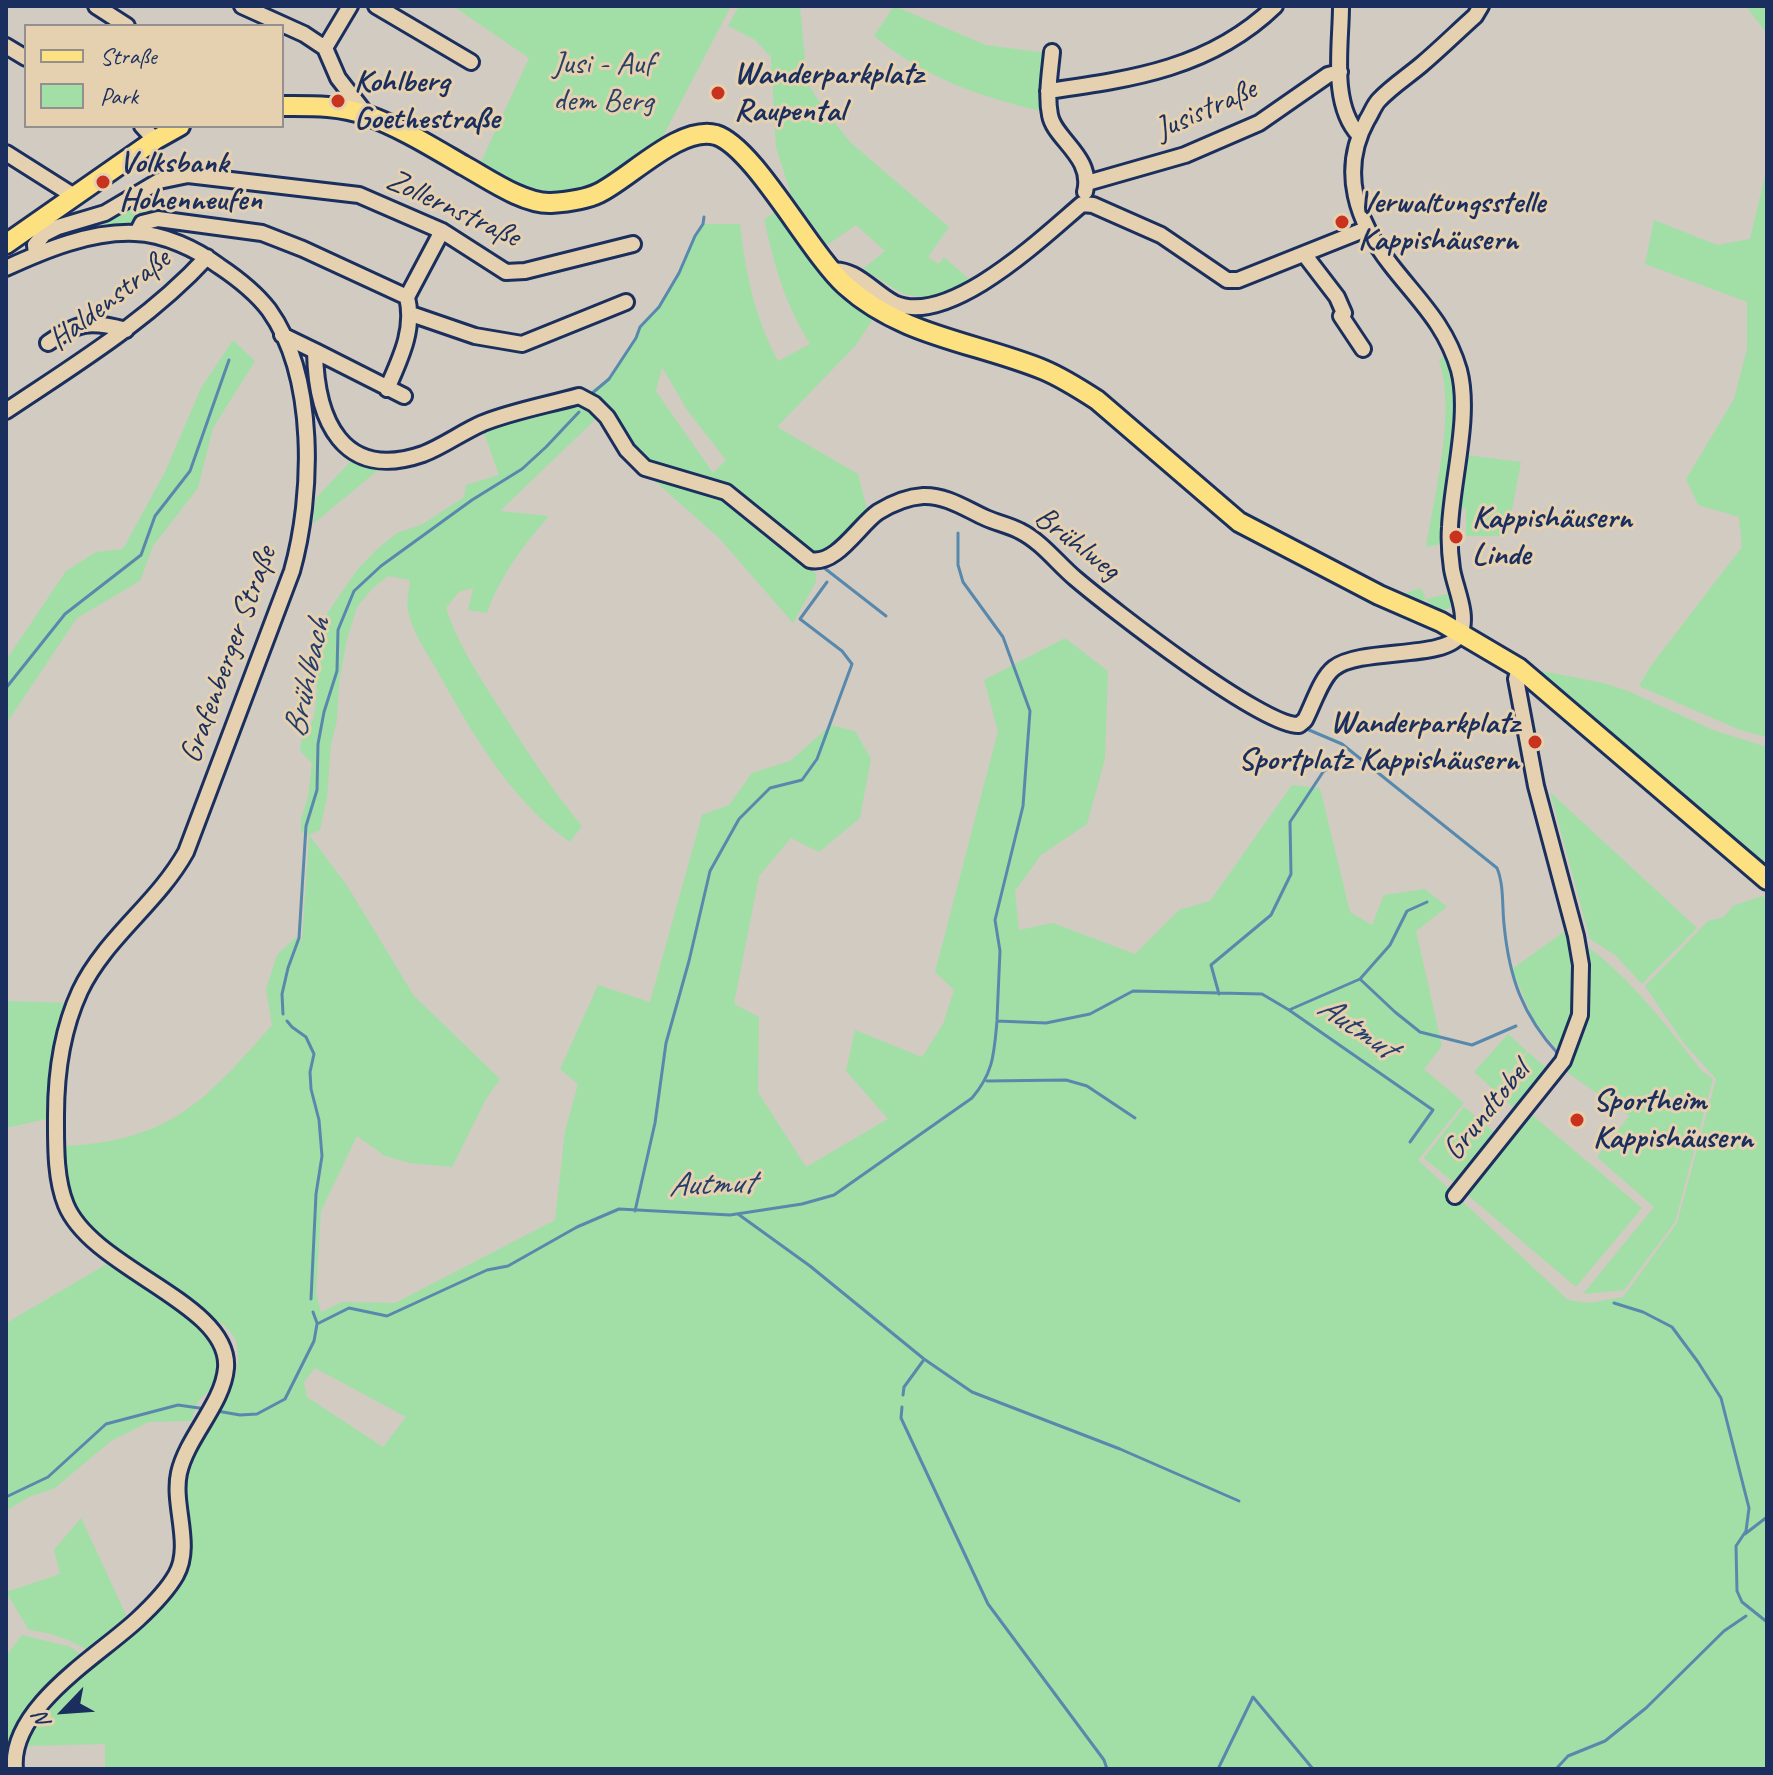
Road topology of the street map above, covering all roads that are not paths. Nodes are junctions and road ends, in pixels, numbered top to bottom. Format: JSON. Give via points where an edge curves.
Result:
{"nodes":[{"id":1,"x":96,"y":6,"type":"edge"},
{"id":2,"x":242,"y":6,"type":"edge"},
{"id":3,"x":350,"y":6,"type":"edge"},
{"id":4,"x":376,"y":6,"type":"edge"},
{"id":5,"x":1275,"y":6,"type":"edge"},
{"id":6,"x":1341,"y":6,"type":"edge"},
{"id":7,"x":1481,"y":6,"type":"edge"},
{"id":8,"x":124,"y":24,"type":"edge"},
{"id":9,"x":282,"y":24,"type":"edge"},
{"id":10,"x":284,"y":25,"type":"edge"},
{"id":11,"x":6,"y":46,"type":"edge"},
{"id":12,"x":325,"y":48,"type":"junction"},
{"id":13,"x":1052,"y":52,"type":"dead end"},
{"id":14,"x":24,"y":57,"type":"edge"},
{"id":15,"x":471,"y":62,"type":"dead end"},
{"id":16,"x":1340,"y":72,"type":"junction"},
{"id":17,"x":1048,"y":91,"type":"junction"},
{"id":18,"x":284,"y":106,"type":"edge"},
{"id":19,"x":366,"y":114,"type":"junction"},
{"id":20,"x":171,"y":128,"type":"edge"},
{"id":21,"x":149,"y":133,"type":"edge"},
{"id":22,"x":1359,"y":135,"type":"junction"},
{"id":23,"x":6,"y":153,"type":"edge"},
{"id":24,"x":1087,"y":183,"type":"junction"},
{"id":25,"x":74,"y":196,"type":"junction"},
{"id":26,"x":1082,"y":204,"type":"junction"},
{"id":27,"x":1366,"y":229,"type":"junction"},
{"id":28,"x":442,"y":231,"type":"junction"},
{"id":29,"x":137,"y":233,"type":"junction"},
{"id":30,"x":6,"y":244,"type":"edge"},
{"id":31,"x":633,"y":244,"type":"dead end"},
{"id":32,"x":1304,"y":254,"type":"junction"},
{"id":33,"x":36,"y":255,"type":"junction"},
{"id":34,"x":207,"y":257,"type":"junction"},
{"id":35,"x":6,"y":268,"type":"edge"},
{"id":36,"x":830,"y":271,"type":"junction"},
{"id":37,"x":407,"y":297,"type":"junction"},
{"id":38,"x":626,"y":302,"type":"dead end"},
{"id":39,"x":411,"y":314,"type":"junction"},
{"id":40,"x":126,"y":330,"type":"junction"},
{"id":41,"x":282,"y":335,"type":"junction"},
{"id":42,"x":48,"y":343,"type":"dead end"},
{"id":43,"x":1363,"y":349,"type":"dead end"},
{"id":44,"x":315,"y":351,"type":"junction"},
{"id":45,"x":387,"y":389,"type":"junction"},
{"id":46,"x":404,"y":396,"type":"dead end"},
{"id":47,"x":6,"y":411,"type":"edge"},
{"id":48,"x":1461,"y":632,"type":"junction"},
{"id":49,"x":1519,"y":668,"type":"junction"},
{"id":50,"x":1767,"y":880,"type":"edge"},
{"id":51,"x":1455,"y":1196,"type":"dead end"},
{"id":52,"x":15,"y":1769,"type":"edge"}],
"edges":[{"from":1,"to":8,"type":"street"},
{"from":2,"to":9,"type":"street"},
{"from":3,"to":12,"type":"street"},
{"from":4,"to":15,"type":"street"},
{"from":5,"to":17,"type":"street","via":[[1233,40],[1191,61],[1127,80]]},
{"from":6,"to":16,"type":"street"},
{"from":7,"to":22,"type":"street","via":[[1378,101]]},
{"from":10,"to":12,"type":"street"},
{"from":11,"to":14,"type":"street"},
{"from":12,"to":19,"type":"street","via":[[338,78]]},
{"from":13,"to":17,"type":"street"},
{"from":16,"to":22,"type":"street","via":[[1342,102]]},
{"from":16,"to":24,"type":"street","name":"Jusistraße","via":[[1259,123],[1192,152]]},
{"from":17,"to":24,"type":"street","via":[[1050,119],[1077,153]]},
{"from":18,"to":19,"type":"main road","via":[[336,107]]},
{"from":19,"to":36,"type":"main road","via":[[501,186],[548,203],[597,194],[674,144],[691,136],[714,135],[735,146]]},
{"from":20,"to":21,"type":"main road"},
{"from":21,"to":25,"type":"main road"},
{"from":22,"to":27,"type":"street","via":[[1354,182]]},
{"from":23,"to":25,"type":"street"},
{"from":24,"to":26,"type":"street"},
{"from":25,"to":30,"type":"main road"},
{"from":26,"to":32,"type":"street","via":[[1161,235],[1227,280]]},
{"from":26,"to":36,"type":"street","via":[[1023,254],[944,304],[926,308],[895,303],[847,272]]},
{"from":27,"to":32,"type":"street"},
{"from":27,"to":48,"type":"street","via":[[1428,307],[1459,371],[1463,405],[1449,546],[1462,609]]},
{"from":28,"to":31,"type":"street","name":"Zollernstraße","via":[[506,272]]},
{"from":28,"to":33,"type":"street","name":"Zollernstraße","via":[[359,195],[188,175],[159,181],[105,213],[44,234],[35,245]]},
{"from":28,"to":37,"type":"street"},
{"from":29,"to":33,"type":"street","name":"Grafenberger Straße","via":[[85,239]]},
{"from":29,"to":34,"type":"street","name":"Grafenberger Straße"},
{"from":29,"to":37,"type":"street","via":[[142,223],[158,219],[262,233]]},
{"from":32,"to":43,"type":"street","via":[[1337,297],[1341,316]]},
{"from":33,"to":35,"type":"street","name":"Grafenberger Straße"},
{"from":34,"to":40,"type":"street","name":"Haldenstraße"},
{"from":34,"to":41,"type":"street","name":"Grafenberger Straße","via":[[252,292]]},
{"from":36,"to":48,"type":"main road","via":[[899,322],[1074,385],[1239,522]]},
{"from":37,"to":39,"type":"street"},
{"from":38,"to":39,"type":"street","via":[[522,344],[475,336]]},
{"from":39,"to":45,"type":"street","via":[[404,350]]},
{"from":40,"to":42,"type":"street","via":[[86,323]]},
{"from":40,"to":47,"type":"street","name":"Haldenstraße"},
{"from":41,"to":44,"type":"street"},
{"from":41,"to":52,"type":"street","name":"Grafenberger Straße","via":[[302,396],[308,473],[292,571],[186,852],[93,968],[72,1012],[56,1096],[59,1178],[76,1222],[111,1256],[206,1321],[222,1343],[226,1367],[179,1472],[182,1549],[177,1574],[138,1619],[36,1712],[16,1743]]},
{"from":44,"to":45,"type":"street"},
{"from":44,"to":48,"type":"street","name":"Brühlweg","via":[[318,392],[332,430],[351,452],[374,460],[419,455],[490,421],[579,396],[607,417],[645,468],[726,492],[817,562],[894,503],[943,498],[1024,532],[1087,589],[1224,691],[1295,726],[1305,720],[1331,670],[1343,662],[1438,647]]},
{"from":45,"to":46,"type":"street"},
{"from":48,"to":49,"type":"main road"},
{"from":49,"to":50,"type":"main road"},
{"from":49,"to":51,"type":"street","name":"Grundtobel","via":[[1516,679],[1536,786],[1576,936],[1580,1015],[1563,1061]]}]}
